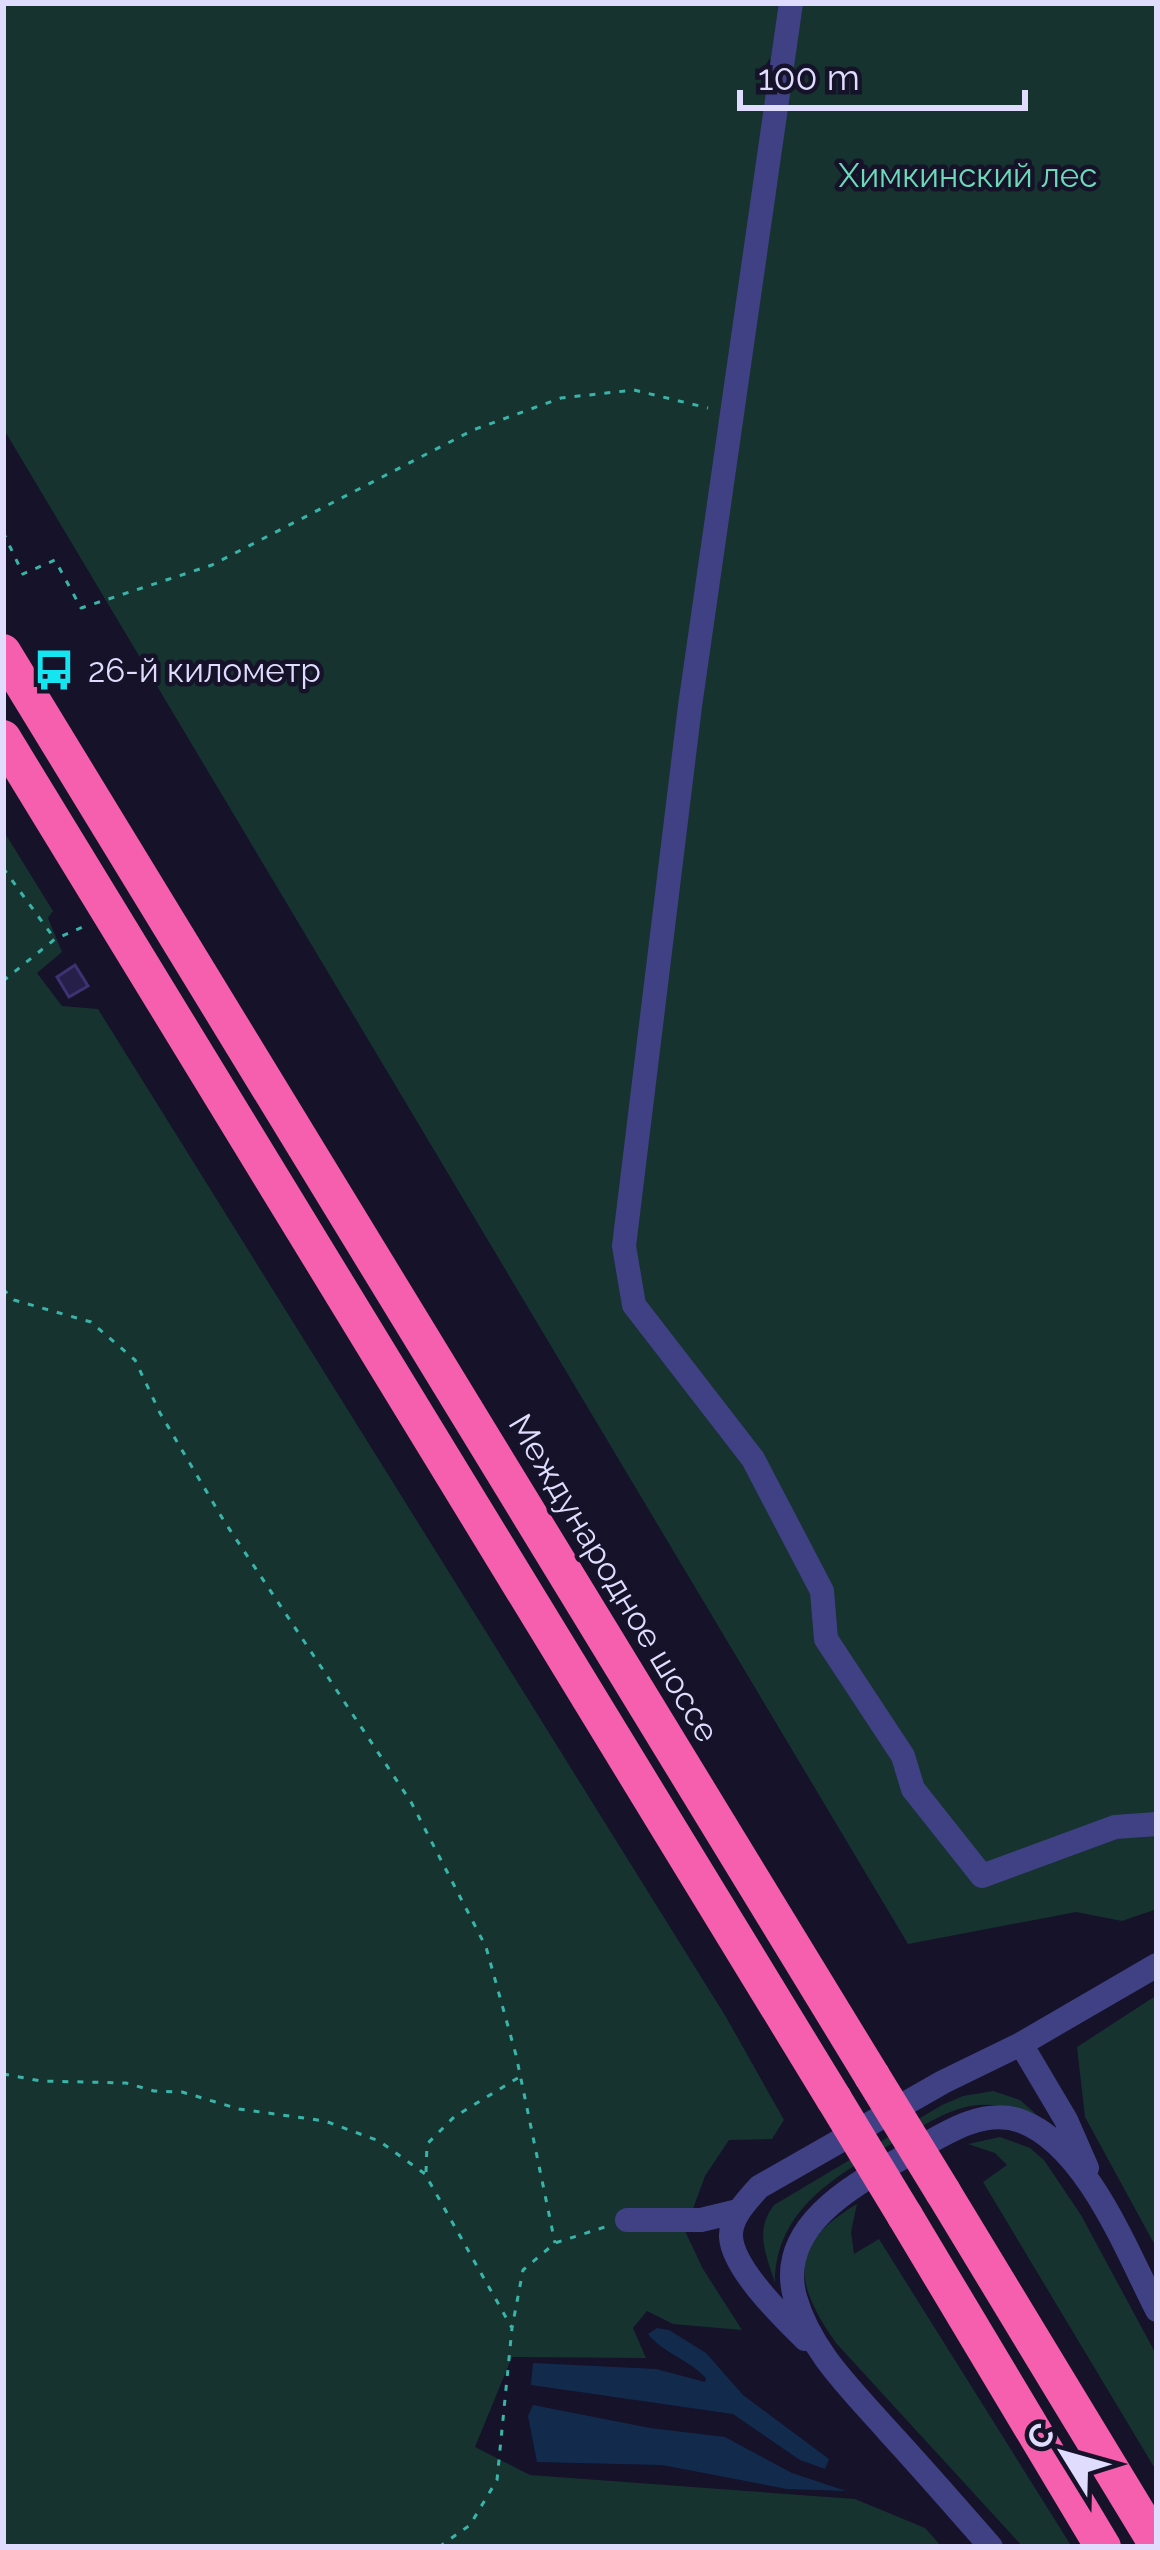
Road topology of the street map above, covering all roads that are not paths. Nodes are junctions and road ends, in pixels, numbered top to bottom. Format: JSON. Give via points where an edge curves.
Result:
{"nodes":[{"id":1,"x":791,"y":3,"type":"edge"},
{"id":2,"x":3,"y":652,"type":"edge"},
{"id":3,"x":3,"y":738,"type":"edge"},
{"id":4,"x":1157,"y":1824,"type":"edge"},
{"id":5,"x":1157,"y":1965,"type":"edge"},
{"id":6,"x":1021,"y":2044,"type":"junction"},
{"id":7,"x":1100,"y":2197,"type":"junction"},
{"id":8,"x":738,"y":2210,"type":"junction"},
{"id":9,"x":627,"y":2220,"type":"road end"},
{"id":10,"x":1157,"y":2311,"type":"edge"},
{"id":11,"x":821,"y":2354,"type":"junction"},
{"id":12,"x":1157,"y":2545,"type":"edge"},
{"id":13,"x":992,"y":2547,"type":"edge"},
{"id":14,"x":1103,"y":2547,"type":"edge"}],
"edges":[{"from":1,"to":4,"type":"street","via":[[623,1246],[634,1305],[753,1459],[822,1592],[826,1639],[903,1756],[913,1789],[982,1876],[1115,1827]]},
{"from":2,"to":12,"type":"highway","name":"Международное шоссе","bridge":true},
{"from":3,"to":14,"type":"highway","bridge":true},
{"from":5,"to":6,"type":"street"},
{"from":6,"to":7,"type":"street"},
{"from":6,"to":8,"type":"street","via":[[759,2187]]},
{"from":7,"to":10,"type":"street"},
{"from":7,"to":11,"type":"street","via":[[1039,2130],[991,2118],[956,2127],[848,2187],[822,2211],[793,2261],[793,2291]]},
{"from":8,"to":9,"type":"street","via":[[700,2220]]},
{"from":8,"to":11,"type":"street","via":[[731,2235],[737,2259]]},
{"from":11,"to":13,"type":"street"}]}
